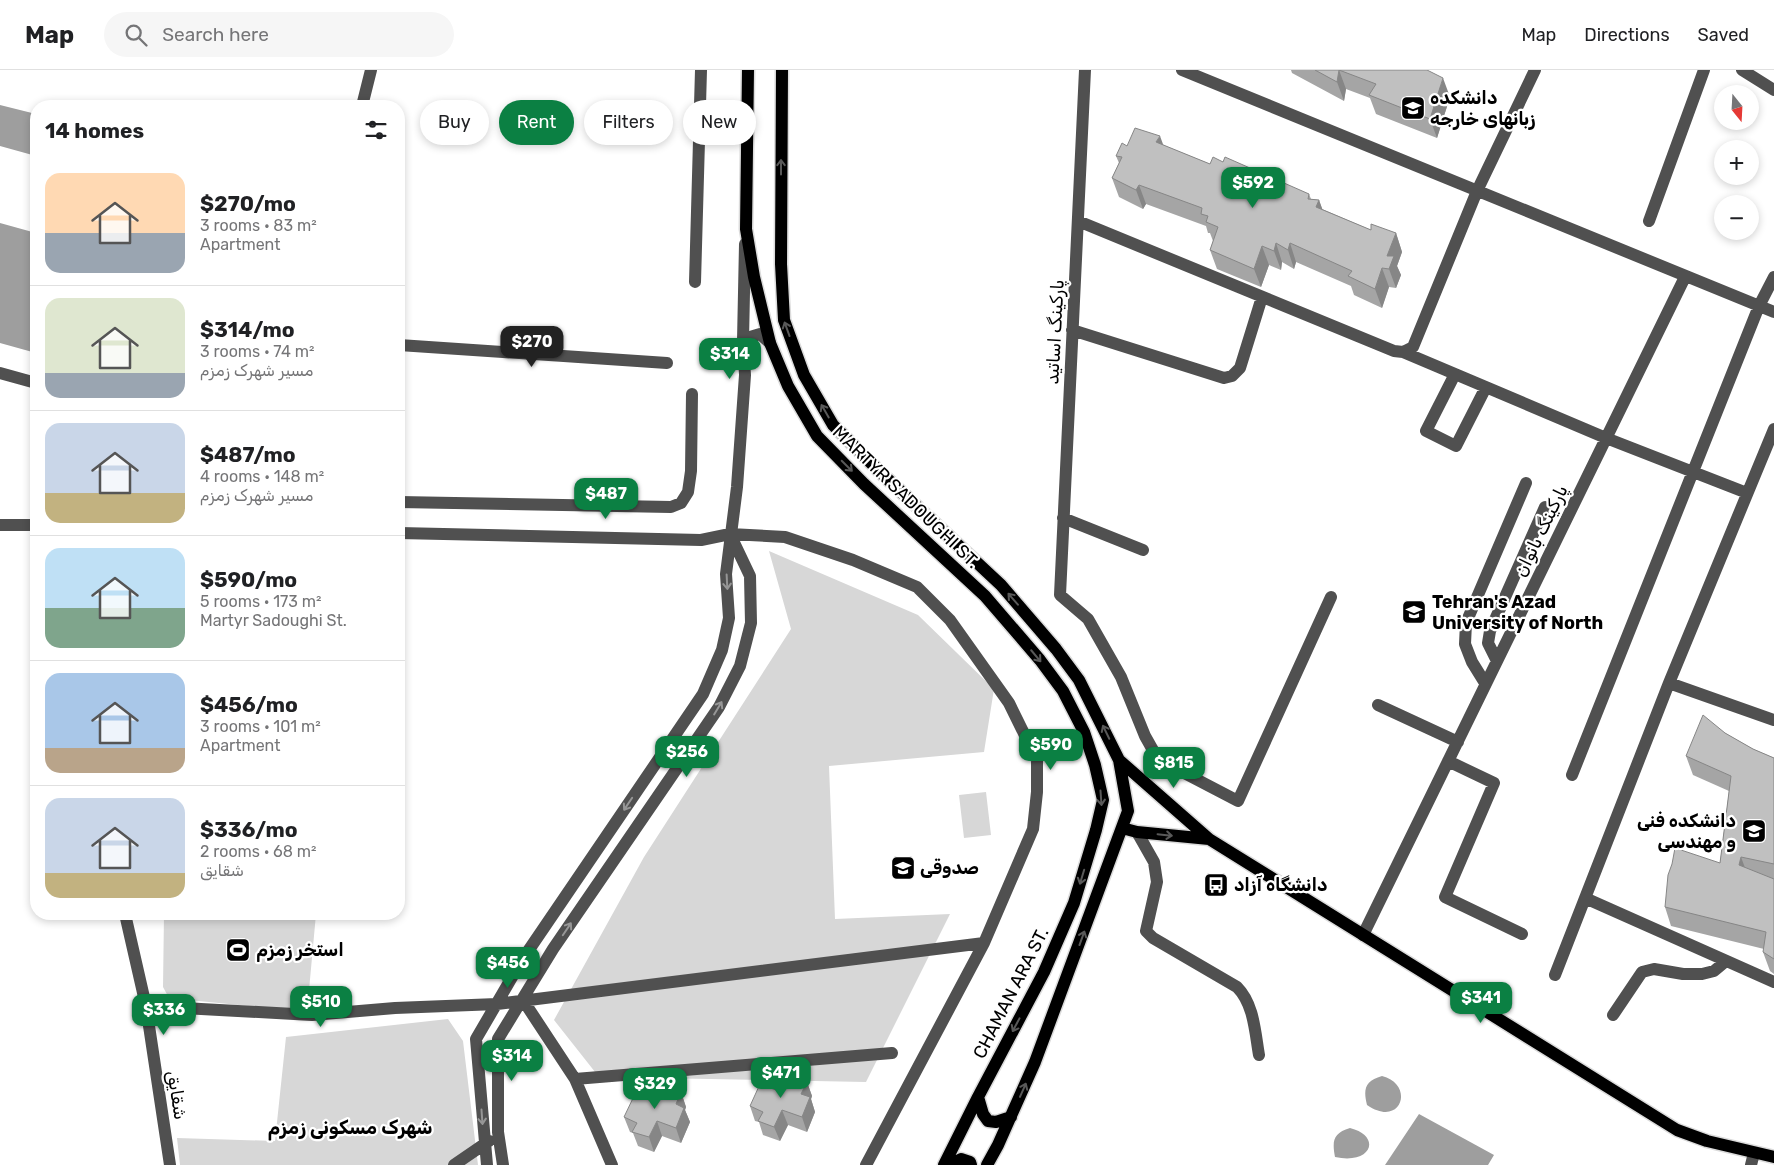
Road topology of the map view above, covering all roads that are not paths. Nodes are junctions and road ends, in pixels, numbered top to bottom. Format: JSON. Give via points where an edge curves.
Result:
{"nodes":[{"id":1,"x":371,"y":70,"type":"edge"},
{"id":2,"x":701,"y":70,"type":"edge"},
{"id":3,"x":748,"y":70,"type":"edge"},
{"id":4,"x":782,"y":70,"type":"edge"},
{"id":5,"x":1085,"y":70,"type":"edge"},
{"id":6,"x":1182,"y":70,"type":"edge"},
{"id":7,"x":1536,"y":70,"type":"edge"},
{"id":8,"x":1704,"y":70,"type":"edge"},
{"id":9,"x":1742,"y":70,"type":"edge"},
{"id":10,"x":1774,"y":90,"type":"edge"},
{"id":11,"x":364,"y":100,"type":"edge"},
{"id":12,"x":1477,"y":191,"type":"junction"},
{"id":13,"x":1078,"y":221,"type":"junction"},
{"id":14,"x":1650,"y":221,"type":"dead end"},
{"id":15,"x":746,"y":229,"type":"junction"},
{"id":16,"x":1685,"y":277,"type":"junction"},
{"id":17,"x":1774,"y":277,"type":"edge"},
{"id":18,"x":695,"y":282,"type":"dead end"},
{"id":19,"x":1262,"y":297,"type":"junction"},
{"id":20,"x":1759,"y":306,"type":"junction"},
{"id":21,"x":1774,"y":312,"type":"edge"},
{"id":22,"x":1072,"y":330,"type":"junction"},
{"id":23,"x":743,"y":340,"type":"junction"},
{"id":24,"x":770,"y":343,"type":"junction"},
{"id":25,"x":405,"y":345,"type":"edge"},
{"id":26,"x":1403,"y":352,"type":"junction"},
{"id":27,"x":667,"y":363,"type":"dead end"},
{"id":28,"x":0,"y":373,"type":"edge"},
{"id":29,"x":1455,"y":374,"type":"junction"},
{"id":30,"x":30,"y":380,"type":"edge"},
{"id":31,"x":1486,"y":387,"type":"junction"},
{"id":32,"x":692,"y":394,"type":"dead end"},
{"id":33,"x":1774,"y":429,"type":"edge"},
{"id":34,"x":1606,"y":438,"type":"junction"},
{"id":35,"x":1693,"y":472,"type":"junction"},
{"id":36,"x":1526,"y":483,"type":"dead end"},
{"id":37,"x":1747,"y":493,"type":"junction"},
{"id":38,"x":405,"y":502,"type":"edge"},
{"id":39,"x":1545,"y":507,"type":"dead end"},
{"id":40,"x":1063,"y":518,"type":"junction"},
{"id":41,"x":0,"y":525,"type":"edge"},
{"id":42,"x":30,"y":525,"type":"edge"},
{"id":43,"x":405,"y":534,"type":"edge"},
{"id":44,"x":730,"y":534,"type":"junction"},
{"id":45,"x":1143,"y":550,"type":"dead end"},
{"id":46,"x":1331,"y":597,"type":"dead end"},
{"id":47,"x":1497,"y":661,"type":"junction"},
{"id":48,"x":1485,"y":683,"type":"junction"},
{"id":49,"x":1669,"y":683,"type":"junction"},
{"id":50,"x":1378,"y":705,"type":"dead end"},
{"id":51,"x":1774,"y":720,"type":"edge"},
{"id":52,"x":1458,"y":742,"type":"junction"},
{"id":53,"x":1119,"y":760,"type":"junction"},
{"id":54,"x":1448,"y":761,"type":"junction"},
{"id":55,"x":1572,"y":775,"type":"dead end"},
{"id":56,"x":1122,"y":828,"type":"junction"},
{"id":57,"x":1096,"y":830,"type":"joint"},
{"id":58,"x":1137,"y":832,"type":"junction"},
{"id":59,"x":1209,"y":839,"type":"junction"},
{"id":60,"x":1585,"y":898,"type":"junction"},
{"id":61,"x":126,"y":920,"type":"edge"},
{"id":62,"x":1522,"y":934,"type":"dead end"},
{"id":63,"x":1363,"y":935,"type":"junction"},
{"id":64,"x":984,"y":943,"type":"junction"},
{"id":65,"x":1726,"y":961,"type":"junction"},
{"id":66,"x":1555,"y":975,"type":"dead end"},
{"id":67,"x":1774,"y":982,"type":"edge"},
{"id":68,"x":523,"y":1000,"type":"junction"},
{"id":69,"x":497,"y":1004,"type":"junction"},
{"id":70,"x":146,"y":1006,"type":"junction"},
{"id":71,"x":1613,"y":1015,"type":"dead end"},
{"id":72,"x":892,"y":1053,"type":"dead end"},
{"id":73,"x":1259,"y":1055,"type":"dead end"},
{"id":74,"x":575,"y":1079,"type":"junction"},
{"id":75,"x":978,"y":1097,"type":"junction"},
{"id":76,"x":1011,"y":1117,"type":"junction"},
{"id":77,"x":498,"y":1132,"type":"junction"},
{"id":78,"x":484,"y":1146,"type":"junction"},
{"id":79,"x":1774,"y":1157,"type":"edge"},
{"id":80,"x":1753,"y":1159,"type":"edge"},
{"id":81,"x":170,"y":1165,"type":"edge"},
{"id":82,"x":454,"y":1165,"type":"edge"},
{"id":83,"x":487,"y":1165,"type":"edge"},
{"id":84,"x":503,"y":1165,"type":"edge"},
{"id":85,"x":612,"y":1165,"type":"edge"},
{"id":86,"x":866,"y":1165,"type":"edge"},
{"id":87,"x":944,"y":1165,"type":"edge"},
{"id":88,"x":949,"y":1165,"type":"edge"},
{"id":89,"x":971,"y":1165,"type":"edge"},
{"id":90,"x":987,"y":1165,"type":"edge"}],
"edges":[{"from":1,"to":11,"type":"street"},
{"from":2,"to":18,"type":"street"},
{"from":3,"to":15,"type":"main road","name":"MARTYR SADOUGHI ST."},
{"from":53,"to":4,"type":"main road","name":"MARTYR SADOUGHI ST.","one_way":true,"via":[[1079,680],[1056,649],[1001,585],[833,425],[804,375],[784,320],[781,264]]},
{"from":5,"to":13,"type":"street","name":"پارکینگ اساتید"},
{"from":6,"to":12,"type":"street"},
{"from":7,"to":12,"type":"street"},
{"from":8,"to":14,"type":"street"},
{"from":9,"to":10,"type":"street"},
{"from":12,"to":16,"type":"street"},
{"from":12,"to":26,"type":"street","via":[[1413,347]]},
{"from":13,"to":19,"type":"street"},
{"from":13,"to":22,"type":"street","name":"پارکینگ اساتید"},
{"from":15,"to":23,"type":"street"},
{"from":15,"to":24,"type":"main road","name":"MARTYR SADOUGHI ST."},
{"from":16,"to":20,"type":"street"},
{"from":16,"to":34,"type":"street","name":"پارکینگ بانوان"},
{"from":17,"to":20,"type":"street"},
{"from":19,"to":22,"type":"street","via":[[1240,368],[1232,376],[1224,378]]},
{"from":19,"to":26,"type":"street"},
{"from":20,"to":21,"type":"street"},
{"from":20,"to":35,"type":"street"},
{"from":22,"to":40,"type":"street","name":"پارکینگ اساتید"},
{"from":23,"to":24,"type":"street","via":[[760,334]]},
{"from":23,"to":44,"type":"street","via":[[745,375],[737,487]]},
{"from":24,"to":57,"type":"main road","name":"MARTYR SADOUGHI ST.","one_way":true,"via":[[788,386],[817,436],[985,596],[1063,691],[1084,732],[1095,765],[1103,800]]},
{"from":25,"to":27,"type":"street"},
{"from":26,"to":29,"type":"street"},
{"from":28,"to":30,"type":"street"},
{"from":29,"to":31,"type":"street"},
{"from":29,"to":31,"type":"street","via":[[1426,431],[1456,446]]},
{"from":31,"to":34,"type":"street"},
{"from":32,"to":38,"type":"street","via":[[688,492],[681,503],[671,507]]},
{"from":33,"to":37,"type":"street"},
{"from":34,"to":35,"type":"street"},
{"from":34,"to":47,"type":"street","name":"پارکینگ بانوان"},
{"from":35,"to":37,"type":"street"},
{"from":35,"to":55,"type":"street"},
{"from":36,"to":48,"type":"street","via":[[1466,624],[1465,644]]},
{"from":37,"to":49,"type":"street"},
{"from":39,"to":47,"type":"street","via":[[1490,631],[1488,643]]},
{"from":40,"to":45,"type":"street"},
{"from":40,"to":46,"type":"street","name":"پارکینگ اساتید","via":[[1060,595],[1088,619],[1121,677],[1154,752],[1166,764],[1238,801]]},
{"from":41,"to":42,"type":"street"},
{"from":43,"to":44,"type":"street","via":[[701,540]]},
{"from":44,"to":64,"type":"street","via":[[785,537],[853,560],[917,587],[950,620],[1009,703],[1037,760],[1037,792],[1033,829]]},
{"from":68,"to":44,"type":"street","one_way":true,"via":[[553,949],[719,707],[740,666],[751,623],[750,576]]},
{"from":44,"to":69,"type":"street","one_way":true,"via":[[726,574],[729,618],[722,650],[703,694],[522,960]]},
{"from":47,"to":48,"type":"street","name":"پارکینگ بانوان"},
{"from":48,"to":52,"type":"street","name":"پارکینگ بانوان"},
{"from":49,"to":51,"type":"street"},
{"from":49,"to":60,"type":"street"},
{"from":50,"to":52,"type":"street"},
{"from":52,"to":54,"type":"street","name":"پارکینگ بانوان"},
{"from":53,"to":56,"type":"main road","name":"MARTYR SADOUGHI ST.","via":[[1128,810]]},
{"from":53,"to":59,"type":"main road"},
{"from":54,"to":62,"type":"street","via":[[1494,783],[1445,897]]},
{"from":54,"to":63,"type":"street","name":"پارکینگ بانوان"},
{"from":56,"to":58,"type":"main road"},
{"from":76,"to":56,"type":"main road","one_way":true,"via":[[1036,1062]]},
{"from":57,"to":75,"type":"main road","name":"CHAMAN ARA ST.","one_way":true,"via":[[1074,903],[1044,972]]},
{"from":58,"to":59,"type":"main road","one_way":true},
{"from":58,"to":73,"type":"street","via":[[1154,862],[1157,882],[1146,931],[1238,987],[1254,1025]]},
{"from":59,"to":63,"type":"main road"},
{"from":60,"to":65,"type":"street"},
{"from":60,"to":66,"type":"street"},
{"from":61,"to":70,"type":"street","name":"شقایق"},
{"from":63,"to":80,"type":"main road","via":[[1677,1130]]},
{"from":64,"to":68,"type":"street"},
{"from":64,"to":86,"type":"street"},
{"from":65,"to":67,"type":"street"},
{"from":65,"to":71,"type":"street","via":[[1714,971],[1702,974],[1654,968],[1642,972]]},
{"from":68,"to":69,"type":"street"},
{"from":68,"to":74,"type":"street"},
{"from":68,"to":77,"type":"street","via":[[498,1039]]},
{"from":69,"to":70,"type":"street","via":[[312,1015]]},
{"from":69,"to":78,"type":"street","one_way":true,"via":[[476,1039]]},
{"from":70,"to":81,"type":"street","name":"شقایق"},
{"from":72,"to":74,"type":"street"},
{"from":74,"to":85,"type":"street"},
{"from":75,"to":76,"type":"main road","via":[[988,1121]]},
{"from":75,"to":87,"type":"main road","name":"CHAMAN ARA ST."},
{"from":76,"to":90,"type":"main road"},
{"from":77,"to":78,"type":"street"},
{"from":77,"to":84,"type":"street"},
{"from":78,"to":82,"type":"street"},
{"from":78,"to":83,"type":"street"},
{"from":79,"to":80,"type":"main road"},
{"from":88,"to":89,"type":"main road","via":[[961,1159]]}]}
